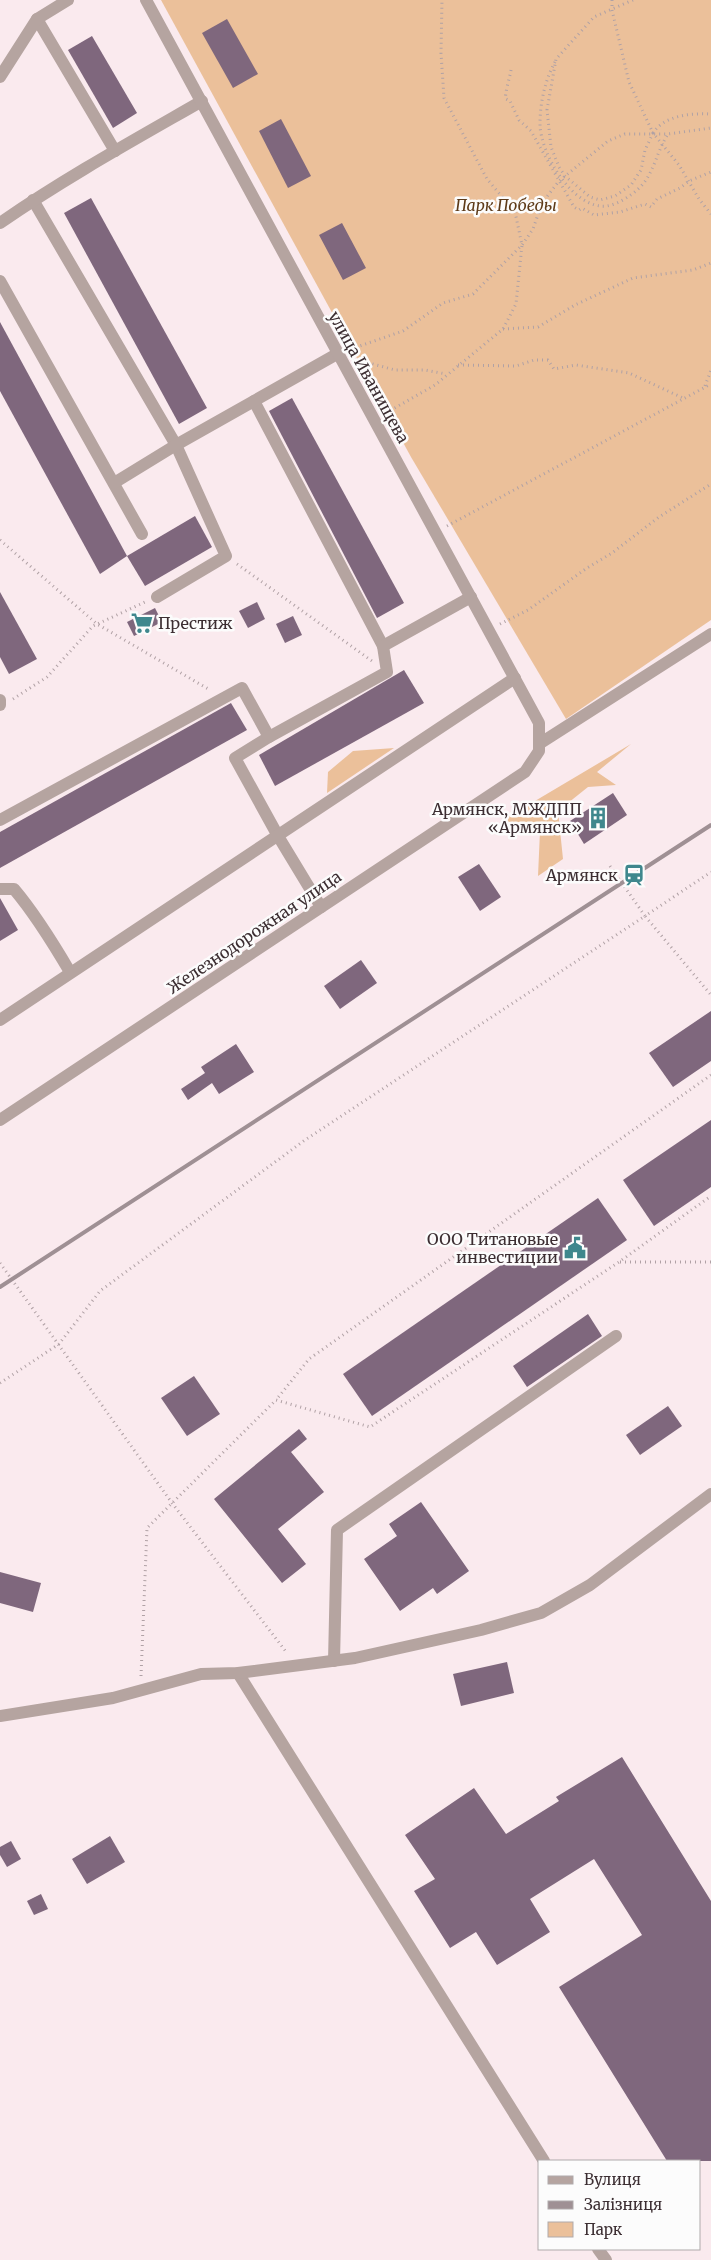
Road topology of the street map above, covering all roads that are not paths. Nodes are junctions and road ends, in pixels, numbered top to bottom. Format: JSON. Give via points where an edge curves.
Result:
{"nodes":[{"id":1,"x":68,"y":0,"type":"edge"},
{"id":2,"x":146,"y":0,"type":"edge"},
{"id":3,"x":37,"y":19,"type":"junction"},
{"id":4,"x":0,"y":77,"type":"edge"},
{"id":5,"x":202,"y":100,"type":"junction"},
{"id":6,"x":115,"y":150,"type":"junction"},
{"id":7,"x":33,"y":200,"type":"junction"},
{"id":8,"x":0,"y":223,"type":"edge"},
{"id":9,"x":0,"y":281,"type":"edge"},
{"id":10,"x":337,"y":354,"type":"junction"},
{"id":11,"x":254,"y":401,"type":"junction"},
{"id":12,"x":176,"y":445,"type":"junction"},
{"id":13,"x":114,"y":483,"type":"junction"},
{"id":14,"x":142,"y":534,"type":"dead end"},
{"id":15,"x":157,"y":597,"type":"road end"},
{"id":16,"x":471,"y":597,"type":"junction"},
{"id":17,"x":711,"y":634,"type":"edge"},
{"id":18,"x":383,"y":646,"type":"junction"},
{"id":19,"x":515,"y":678,"type":"junction"},
{"id":20,"x":269,"y":737,"type":"junction"},
{"id":21,"x":539,"y":744,"type":"junction"},
{"id":22,"x":525,"y":772,"type":"joint"},
{"id":23,"x":0,"y":820,"type":"edge"},
{"id":24,"x":278,"y":836,"type":"junction"},
{"id":25,"x":0,"y":889,"type":"edge"},
{"id":26,"x":321,"y":907,"type":"junction"},
{"id":27,"x":70,"y":972,"type":"junction"},
{"id":28,"x":0,"y":1020,"type":"edge"},
{"id":29,"x":0,"y":1120,"type":"edge"},
{"id":30,"x":616,"y":1336,"type":"dead end"},
{"id":31,"x":711,"y":1494,"type":"edge"},
{"id":32,"x":334,"y":1661,"type":"junction"},
{"id":33,"x":238,"y":1673,"type":"junction"},
{"id":34,"x":0,"y":1716,"type":"edge"},
{"id":35,"x":543,"y":2160,"type":"edge"}],
"edges":[{"from":1,"to":3,"type":"street"},
{"from":2,"to":5,"type":"street","name":"улица Иванищева"},
{"from":3,"to":4,"type":"street"},
{"from":3,"to":6,"type":"street"},
{"from":5,"to":6,"type":"street"},
{"from":5,"to":10,"type":"street","name":"улица Иванищева"},
{"from":6,"to":7,"type":"street"},
{"from":7,"to":8,"type":"street"},
{"from":7,"to":12,"type":"street"},
{"from":9,"to":13,"type":"street"},
{"from":10,"to":11,"type":"street"},
{"from":10,"to":16,"type":"street","name":"улица Иванищева"},
{"from":11,"to":12,"type":"street"},
{"from":11,"to":18,"type":"street"},
{"from":12,"to":13,"type":"street"},
{"from":12,"to":15,"type":"street","via":[[226,556]]},
{"from":13,"to":14,"type":"street"},
{"from":16,"to":18,"type":"street"},
{"from":16,"to":19,"type":"street","name":"улица Иванищева"},
{"from":17,"to":21,"type":"street"},
{"from":18,"to":20,"type":"street","via":[[387,672]]},
{"from":19,"to":21,"type":"street","name":"улица Иванищева","via":[[540,723]]},
{"from":19,"to":24,"type":"street"},
{"from":20,"to":23,"type":"street","via":[[242,688]]},
{"from":20,"to":24,"type":"street","via":[[235,758]]},
{"from":21,"to":22,"type":"street","name":"улица Иванищева","via":[[539,751]]},
{"from":22,"to":26,"type":"street","name":"Железнодорожная улица"},
{"from":24,"to":26,"type":"street"},
{"from":24,"to":27,"type":"street"},
{"from":25,"to":27,"type":"street","via":[[14,889]]},
{"from":26,"to":29,"type":"street","name":"Железнодорожная улица"},
{"from":27,"to":28,"type":"street"},
{"from":30,"to":32,"type":"street","via":[[337,1530]]},
{"from":31,"to":32,"type":"street","via":[[590,1585],[540,1613],[472,1632]]},
{"from":32,"to":33,"type":"street"},
{"from":33,"to":34,"type":"street","via":[[201,1674],[113,1698]]},
{"from":33,"to":35,"type":"street"}]}
